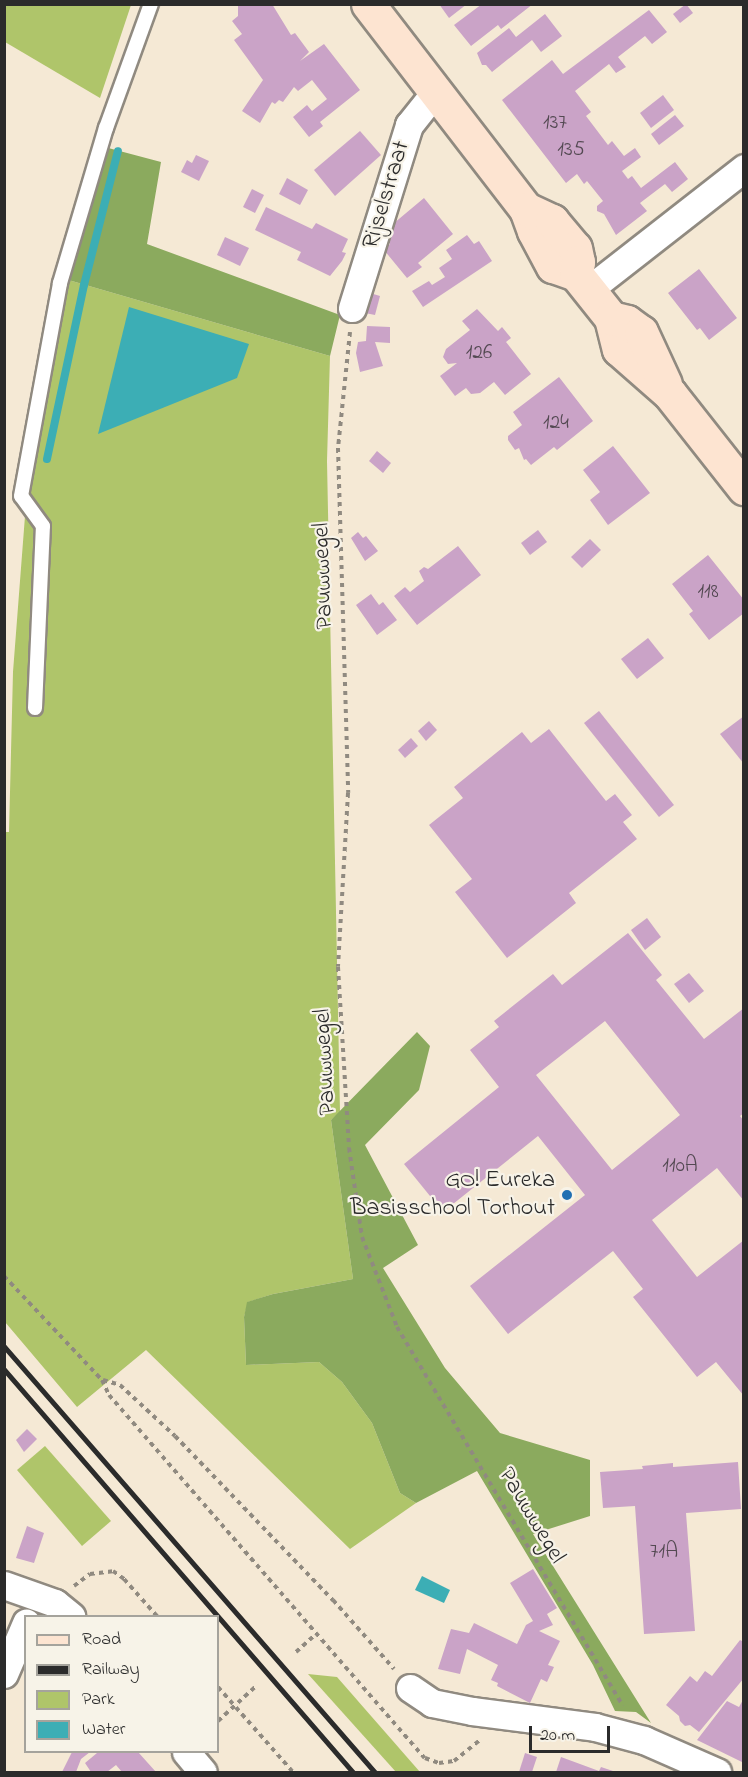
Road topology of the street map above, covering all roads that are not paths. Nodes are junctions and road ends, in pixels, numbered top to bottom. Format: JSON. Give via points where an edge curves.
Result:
{"nodes":[{"id":1,"x":151,"y":4,"type":"edge"},
{"id":2,"x":368,"y":4,"type":"edge"},
{"id":3,"x":436,"y":91,"type":"junction"},
{"id":4,"x":744,"y":168,"type":"edge"},
{"id":5,"x":582,"y":282,"type":"junction"},
{"id":6,"x":352,"y":308,"type":"road end"},
{"id":7,"x":744,"y":488,"type":"edge"},
{"id":8,"x":35,"y":708,"type":"dead end"},
{"id":9,"x":4,"y":1585,"type":"edge"},
{"id":10,"x":48,"y":1608,"type":"edge"},
{"id":11,"x":24,"y":1628,"type":"edge"},
{"id":12,"x":4,"y":1674,"type":"edge"},
{"id":13,"x":410,"y":1688,"type":"road end"},
{"id":14,"x":187,"y":1753,"type":"edge"},
{"id":15,"x":203,"y":1773,"type":"edge"},
{"id":16,"x":717,"y":1773,"type":"edge"}],
"edges":[{"from":1,"to":8,"type":"lane","via":[[106,128],[60,283],[21,496],[43,526]]},
{"from":2,"to":3,"type":"street"},
{"from":3,"to":5,"type":"street","via":[[526,209],[552,221],[575,248]]},
{"from":3,"to":6,"type":"street","name":"Rijselstraat","via":[[409,125]]},
{"from":4,"to":5,"type":"street"},
{"from":5,"to":7,"type":"street","via":[[610,318],[627,322],[641,332],[670,394]]},
{"from":9,"to":10,"type":"street"},
{"from":11,"to":12,"type":"street"},
{"from":13,"to":16,"type":"street","via":[[432,1703],[595,1727],[644,1740]]},
{"from":14,"to":15,"type":"street"}]}
